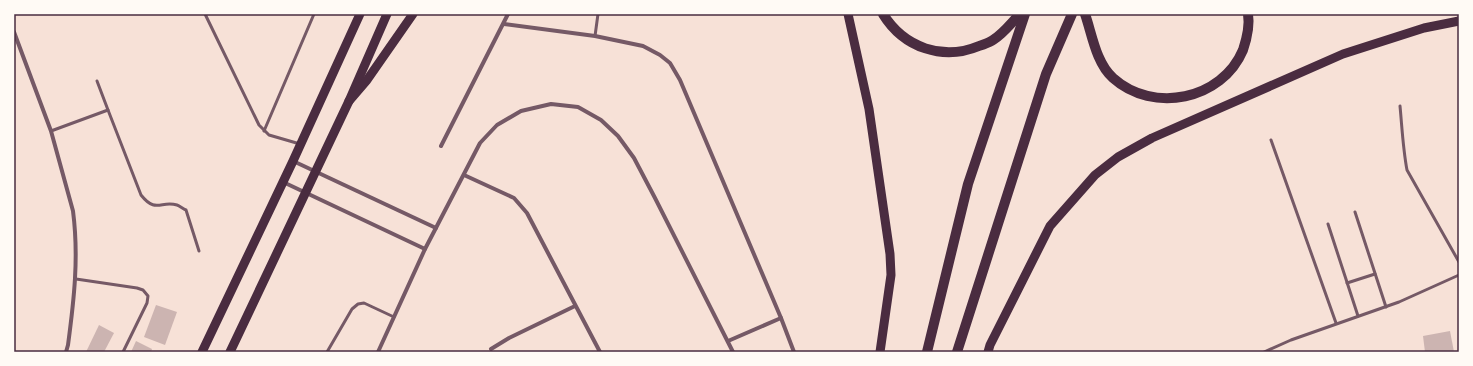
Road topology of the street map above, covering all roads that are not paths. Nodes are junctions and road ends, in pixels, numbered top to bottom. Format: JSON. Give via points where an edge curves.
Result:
{"nodes":[{"id":1,"x":205,"y":14,"type":"edge"},
{"id":2,"x":314,"y":14,"type":"edge"},
{"id":3,"x":360,"y":14,"type":"edge"},
{"id":4,"x":387,"y":14,"type":"edge"},
{"id":5,"x":413,"y":14,"type":"edge"},
{"id":6,"x":508,"y":14,"type":"edge"},
{"id":7,"x":598,"y":14,"type":"edge"},
{"id":8,"x":848,"y":14,"type":"edge"},
{"id":9,"x":883,"y":14,"type":"edge"},
{"id":10,"x":1020,"y":14,"type":"edge"},
{"id":11,"x":1025,"y":14,"type":"edge"},
{"id":12,"x":1072,"y":14,"type":"edge"},
{"id":13,"x":1085,"y":14,"type":"edge"},
{"id":14,"x":1248,"y":14,"type":"edge"},
{"id":15,"x":1459,"y":21,"type":"edge"},
{"id":16,"x":504,"y":24,"type":"junction"},
{"id":17,"x":14,"y":32,"type":"edge"},
{"id":18,"x":595,"y":36,"type":"junction"},
{"id":19,"x":97,"y":81,"type":"dead end"},
{"id":20,"x":349,"y":101,"type":"junction"},
{"id":21,"x":1400,"y":106,"type":"dead end"},
{"id":22,"x":108,"y":110,"type":"junction"},
{"id":23,"x":50,"y":131,"type":"junction"},
{"id":24,"x":264,"y":131,"type":"junction"},
{"id":25,"x":1271,"y":140,"type":"dead end"},
{"id":26,"x":300,"y":144,"type":"junction"},
{"id":27,"x":441,"y":146,"type":"dead end"},
{"id":28,"x":293,"y":161,"type":"junction"},
{"id":29,"x":317,"y":171,"type":"junction"},
{"id":30,"x":464,"y":175,"type":"junction"},
{"id":31,"x":283,"y":182,"type":"junction"},
{"id":32,"x":307,"y":193,"type":"junction"},
{"id":33,"x":1355,"y":212,"type":"dead end"},
{"id":34,"x":1328,"y":224,"type":"dead end"},
{"id":35,"x":436,"y":228,"type":"junction"},
{"id":36,"x":425,"y":249,"type":"junction"},
{"id":37,"x":199,"y":251,"type":"dead end"},
{"id":38,"x":1459,"y":262,"type":"edge"},
{"id":39,"x":1375,"y":274,"type":"junction"},
{"id":40,"x":1459,"y":275,"type":"edge"},
{"id":41,"x":76,"y":279,"type":"junction"},
{"id":42,"x":1347,"y":283,"type":"junction"},
{"id":43,"x":575,"y":306,"type":"junction"},
{"id":44,"x":1386,"y":307,"type":"junction"},
{"id":45,"x":1358,"y":316,"type":"junction"},
{"id":46,"x":394,"y":317,"type":"junction"},
{"id":47,"x":780,"y":318,"type":"junction"},
{"id":48,"x":1336,"y":324,"type":"junction"},
{"id":49,"x":728,"y":340,"type":"junction"},
{"id":50,"x":491,"y":349,"type":"dead end"},
{"id":51,"x":66,"y":352,"type":"edge"},
{"id":52,"x":123,"y":352,"type":"edge"},
{"id":53,"x":202,"y":352,"type":"edge"},
{"id":54,"x":230,"y":352,"type":"edge"},
{"id":55,"x":327,"y":352,"type":"edge"},
{"id":56,"x":378,"y":352,"type":"edge"},
{"id":57,"x":600,"y":352,"type":"edge"},
{"id":58,"x":732,"y":352,"type":"edge"},
{"id":59,"x":794,"y":352,"type":"edge"},
{"id":60,"x":880,"y":352,"type":"edge"},
{"id":61,"x":927,"y":352,"type":"edge"},
{"id":62,"x":957,"y":352,"type":"edge"},
{"id":63,"x":988,"y":352,"type":"edge"},
{"id":64,"x":1264,"y":352,"type":"edge"}],
"edges":[{"from":1,"to":24,"type":"lane"},
{"from":2,"to":24,"type":"lane"},
{"from":3,"to":26,"type":"main road"},
{"from":4,"to":20,"type":"main road"},
{"from":5,"to":20,"type":"main road","via":[[367,80]]},
{"from":6,"to":16,"type":"street"},
{"from":7,"to":18,"type":"lane"},
{"from":8,"to":60,"type":"main road","via":[[869,109],[890,254],[891,275]]},
{"from":9,"to":10,"type":"highway","via":[[889,24],[916,45],[932,51],[949,53],[967,51],[992,41]]},
{"from":11,"to":61,"type":"highway","via":[[968,184]]},
{"from":12,"to":62,"type":"highway","via":[[1046,74]]},
{"from":13,"to":14,"type":"highway","via":[[1102,64],[1112,78],[1150,97],[1170,99],[1198,93],[1219,82],[1238,60],[1247,40]]},
{"from":15,"to":63,"type":"main road","via":[[1424,28],[1343,54],[1152,138],[1118,157],[1096,176],[1050,226]]},
{"from":16,"to":18,"type":"street"},
{"from":16,"to":27,"type":"street"},
{"from":17,"to":23,"type":"street"},
{"from":18,"to":47,"type":"street","via":[[643,46],[670,63],[680,80]]},
{"from":19,"to":22,"type":"lane"},
{"from":20,"to":29,"type":"main road"},
{"from":21,"to":38,"type":"lane","via":[[1406,170]]},
{"from":22,"to":23,"type":"lane"},
{"from":22,"to":37,"type":"lane","via":[[141,195],[153,206],[176,205],[186,210]]},
{"from":23,"to":41,"type":"street","via":[[74,211]]},
{"from":24,"to":26,"type":"lane","via":[[269,136]]},
{"from":25,"to":48,"type":"lane"},
{"from":26,"to":28,"type":"main road"},
{"from":28,"to":29,"type":"street"},
{"from":28,"to":31,"type":"main road"},
{"from":29,"to":32,"type":"main road"},
{"from":29,"to":35,"type":"street"},
{"from":30,"to":35,"type":"street"},
{"from":30,"to":43,"type":"street","via":[[514,198],[527,213]]},
{"from":30,"to":49,"type":"street","via":[[480,143],[497,125],[520,111],[551,104],[578,107],[601,120],[618,136],[634,158]]},
{"from":31,"to":32,"type":"street"},
{"from":31,"to":53,"type":"main road"},
{"from":32,"to":36,"type":"street"},
{"from":32,"to":54,"type":"main road"},
{"from":33,"to":39,"type":"lane"},
{"from":34,"to":42,"type":"lane"},
{"from":35,"to":36,"type":"street"},
{"from":36,"to":46,"type":"street"},
{"from":39,"to":42,"type":"lane"},
{"from":39,"to":44,"type":"lane"},
{"from":40,"to":44,"type":"lane"},
{"from":41,"to":51,"type":"street"},
{"from":41,"to":52,"type":"lane","via":[[136,288],[143,290],[148,296]]},
{"from":42,"to":45,"type":"lane"},
{"from":43,"to":50,"type":"street"},
{"from":43,"to":57,"type":"street"},
{"from":44,"to":45,"type":"lane"},
{"from":45,"to":48,"type":"lane"},
{"from":46,"to":55,"type":"lane","via":[[364,303],[358,304],[352,309]]},
{"from":46,"to":56,"type":"street"},
{"from":47,"to":49,"type":"street"},
{"from":47,"to":59,"type":"street"},
{"from":48,"to":64,"type":"lane"},
{"from":49,"to":58,"type":"street"}]}
